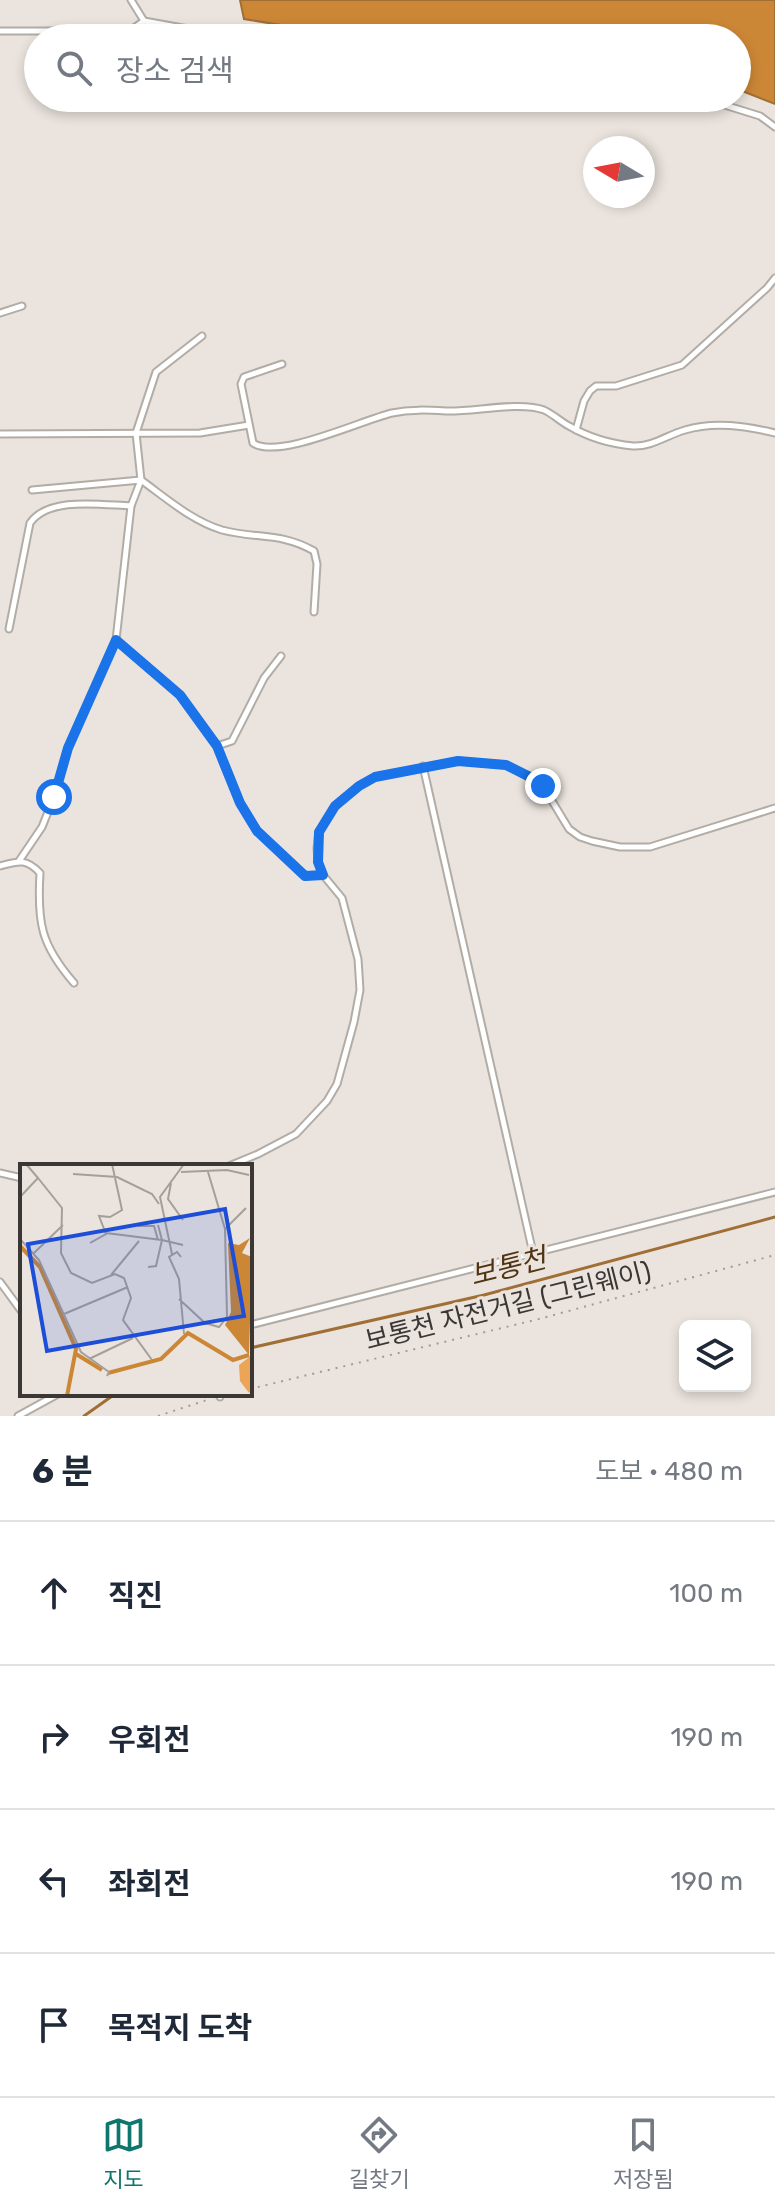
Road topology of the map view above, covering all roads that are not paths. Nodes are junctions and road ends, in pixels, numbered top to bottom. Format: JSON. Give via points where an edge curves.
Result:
{"nodes":[{"id":1,"x":131,"y":0,"type":"edge"},
{"id":2,"x":144,"y":21,"type":"junction"},
{"id":3,"x":140,"y":24,"type":"edge"},
{"id":4,"x":161,"y":24,"type":"edge"},
{"id":5,"x":0,"y":31,"type":"edge"},
{"id":6,"x":24,"y":31,"type":"edge"},
{"id":7,"x":747,"y":112,"type":"edge"},
{"id":8,"x":775,"y":127,"type":"edge"},
{"id":9,"x":775,"y":278,"type":"edge"},
{"id":10,"x":22,"y":306,"type":"dead end"},
{"id":11,"x":0,"y":313,"type":"edge"},
{"id":12,"x":202,"y":336,"type":"dead end"},
{"id":13,"x":282,"y":364,"type":"dead end"},
{"id":14,"x":249,"y":425,"type":"junction"},
{"id":15,"x":576,"y":430,"type":"junction"},
{"id":16,"x":136,"y":433,"type":"junction"},
{"id":17,"x":775,"y":433,"type":"edge"},
{"id":18,"x":0,"y":434,"type":"edge"},
{"id":19,"x":141,"y":480,"type":"junction"},
{"id":20,"x":32,"y":490,"type":"dead end"},
{"id":21,"x":131,"y":506,"type":"junction"},
{"id":22,"x":314,"y":612,"type":"dead end"},
{"id":23,"x":9,"y":629,"type":"dead end"},
{"id":24,"x":116,"y":640,"type":"junction"},
{"id":25,"x":281,"y":656,"type":"dead end"},
{"id":26,"x":217,"y":746,"type":"junction"},
{"id":27,"x":423,"y":766,"type":"junction"},
{"id":28,"x":775,"y":808,"type":"edge"},
{"id":29,"x":19,"y":861,"type":"junction"},
{"id":30,"x":0,"y":866,"type":"edge"},
{"id":31,"x":323,"y":875,"type":"junction"},
{"id":32,"x":74,"y":983,"type":"dead end"},
{"id":33,"x":234,"y":1164,"type":"edge"},
{"id":34,"x":0,"y":1173,"type":"edge"},
{"id":35,"x":20,"y":1178,"type":"edge"},
{"id":36,"x":775,"y":1192,"type":"edge"},
{"id":37,"x":533,"y":1253,"type":"junction"},
{"id":38,"x":0,"y":1282,"type":"edge"},
{"id":39,"x":20,"y":1309,"type":"edge"},
{"id":40,"x":252,"y":1324,"type":"edge"},
{"id":41,"x":54,"y":1396,"type":"edge"},
{"id":42,"x":18,"y":1416,"type":"edge"}],
"edges":[{"from":1,"to":2,"type":"lane"},
{"from":2,"to":3,"type":"lane"},
{"from":2,"to":4,"type":"lane"},
{"from":5,"to":6,"type":"lane"},
{"from":7,"to":8,"type":"lane"},
{"from":9,"to":15,"type":"lane","via":[[682,365],[616,386],[596,386],[584,401]]},
{"from":10,"to":11,"type":"lane"},
{"from":12,"to":16,"type":"lane","via":[[156,372]]},
{"from":13,"to":14,"type":"lane","via":[[244,377],[241,391]]},
{"from":14,"to":15,"type":"lane","via":[[253,443],[265,448],[308,442],[392,413],[430,409],[543,410]]},
{"from":14,"to":16,"type":"lane","via":[[200,433]]},
{"from":15,"to":17,"type":"lane","via":[[642,446],[709,425]]},
{"from":16,"to":18,"type":"lane"},
{"from":16,"to":19,"type":"lane"},
{"from":19,"to":20,"type":"lane"},
{"from":19,"to":21,"type":"lane"},
{"from":19,"to":22,"type":"lane","via":[[190,516],[221,530],[282,538],[314,551]]},
{"from":21,"to":23,"type":"lane","via":[[82,503],[35,516]]},
{"from":21,"to":24,"type":"lane"},
{"from":24,"to":26,"type":"lane","via":[[180,695]]},
{"from":24,"to":29,"type":"lane","via":[[68,748],[42,827]]},
{"from":25,"to":26,"type":"lane","via":[[232,741]]},
{"from":26,"to":31,"type":"lane","via":[[257,831],[305,876]]},
{"from":27,"to":28,"type":"lane","via":[[458,761],[506,765],[543,786],[569,829],[580,837],[620,847],[650,847]]},
{"from":27,"to":31,"type":"lane","via":[[375,777],[335,806],[319,832]]},
{"from":27,"to":37,"type":"lane"},
{"from":29,"to":30,"type":"lane"},
{"from":29,"to":32,"type":"lane","via":[[40,873],[38,906],[44,938]]},
{"from":31,"to":33,"type":"lane","via":[[342,898],[358,959],[360,990],[337,1084],[296,1134]]},
{"from":34,"to":35,"type":"lane"},
{"from":36,"to":37,"type":"lane"},
{"from":37,"to":40,"type":"lane"},
{"from":38,"to":39,"type":"lane"},
{"from":41,"to":42,"type":"lane"}]}
